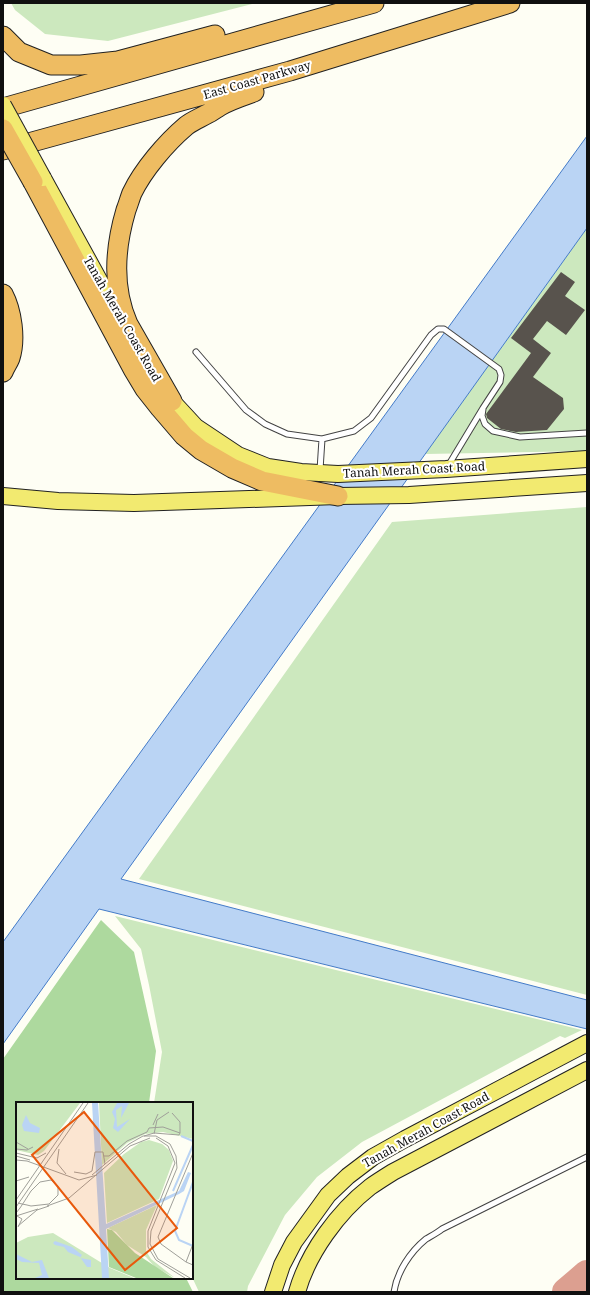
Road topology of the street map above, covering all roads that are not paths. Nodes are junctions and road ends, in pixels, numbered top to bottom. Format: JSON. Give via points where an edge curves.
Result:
{"nodes":[{"id":1,"x":332,"y":3,"type":"edge"},
{"id":2,"x":374,"y":3,"type":"edge"},
{"id":3,"x":510,"y":3,"type":"edge"},
{"id":4,"x":3,"y":36,"type":"edge"},
{"id":5,"x":290,"y":71,"type":"junction"},
{"id":6,"x":3,"y":105,"type":"edge"},
{"id":7,"x":3,"y":108,"type":"edge"},
{"id":8,"x":3,"y":129,"type":"edge"},
{"id":9,"x":3,"y":150,"type":"edge"},
{"id":10,"x":38,"y":180,"type":"junction"},
{"id":11,"x":3,"y":294,"type":"edge"},
{"id":12,"x":196,"y":352,"type":"dead end"},
{"id":13,"x":3,"y":372,"type":"edge"},
{"id":14,"x":172,"y":401,"type":"junction"},
{"id":15,"x":483,"y":408,"type":"junction"},
{"id":16,"x":587,"y":434,"type":"edge"},
{"id":17,"x":322,"y":439,"type":"junction"},
{"id":18,"x":587,"y":459,"type":"edge"},
{"id":19,"x":446,"y":469,"type":"junction"},
{"id":20,"x":320,"y":473,"type":"junction"},
{"id":21,"x":587,"y":483,"type":"edge"},
{"id":22,"x":3,"y":496,"type":"edge"},
{"id":23,"x":338,"y":496,"type":"junction"},
{"id":24,"x":587,"y":1043,"type":"edge"},
{"id":25,"x":587,"y":1070,"type":"edge"},
{"id":26,"x":587,"y":1157,"type":"edge"},
{"id":27,"x":273,"y":1292,"type":"edge"},
{"id":28,"x":297,"y":1292,"type":"edge"},
{"id":29,"x":394,"y":1292,"type":"edge"}],
"edges":[{"from":1,"to":4,"type":"highway","via":[[118,61],[81,65],[51,65],[19,52]]},
{"from":2,"to":7,"type":"highway"},
{"from":3,"to":5,"type":"highway","name":"East Coast Parkway"},
{"from":5,"to":9,"type":"highway","name":"East Coast Parkway"},
{"from":5,"to":14,"type":"highway","via":[[281,81],[221,105],[187,125],[151,164],[132,193],[120,229],[117,256],[119,299],[128,324]]},
{"from":6,"to":10,"type":"main road","name":"Tanah Merah Coast Road","bridge":true},
{"from":8,"to":10,"type":"highway","bridge":true},
{"from":10,"to":14,"type":"main road","name":"Tanah Merah Coast Road","via":[[147,366]]},
{"from":10,"to":23,"type":"highway","via":[[133,369],[145,389],[184,436],[201,450],[232,468],[262,481]]},
{"from":11,"to":13,"type":"highway","via":[[8,303],[13,329],[10,357]]},
{"from":12,"to":17,"type":"lane","via":[[246,410],[264,424],[286,434]]},
{"from":14,"to":20,"type":"main road","name":"Tanah Merah Coast Road","via":[[196,427],[238,455],[268,467]]},
{"from":15,"to":16,"type":"lane","via":[[485,424],[493,430],[520,438]]},
{"from":15,"to":17,"type":"lane","via":[[500,382],[502,375],[499,369],[444,329],[438,329],[431,334],[371,418],[354,431]]},
{"from":15,"to":19,"type":"lane"},
{"from":17,"to":20,"type":"lane"},
{"from":18,"to":19,"type":"main road","name":"Tanah Merah Coast Road"},
{"from":19,"to":20,"type":"main road","name":"Tanah Merah Coast Road"},
{"from":21,"to":23,"type":"main road","name":"Tanah Merah Coast Road","via":[[409,495]]},
{"from":22,"to":23,"type":"main road","name":"Tanah Merah Coast Road","via":[[58,501],[134,503]]},
{"from":24,"to":27,"type":"main road","name":"Tanah Merah Coast Road","via":[[405,1139],[373,1157],[348,1176],[328,1195],[294,1242],[282,1265]]},
{"from":25,"to":28,"type":"main road","name":"Tanah Merah Coast Road","via":[[393,1172],[370,1187],[333,1225],[310,1258]]},
{"from":26,"to":29,"type":"lane","via":[[442,1229],[426,1240],[411,1255],[400,1272]]}]}
